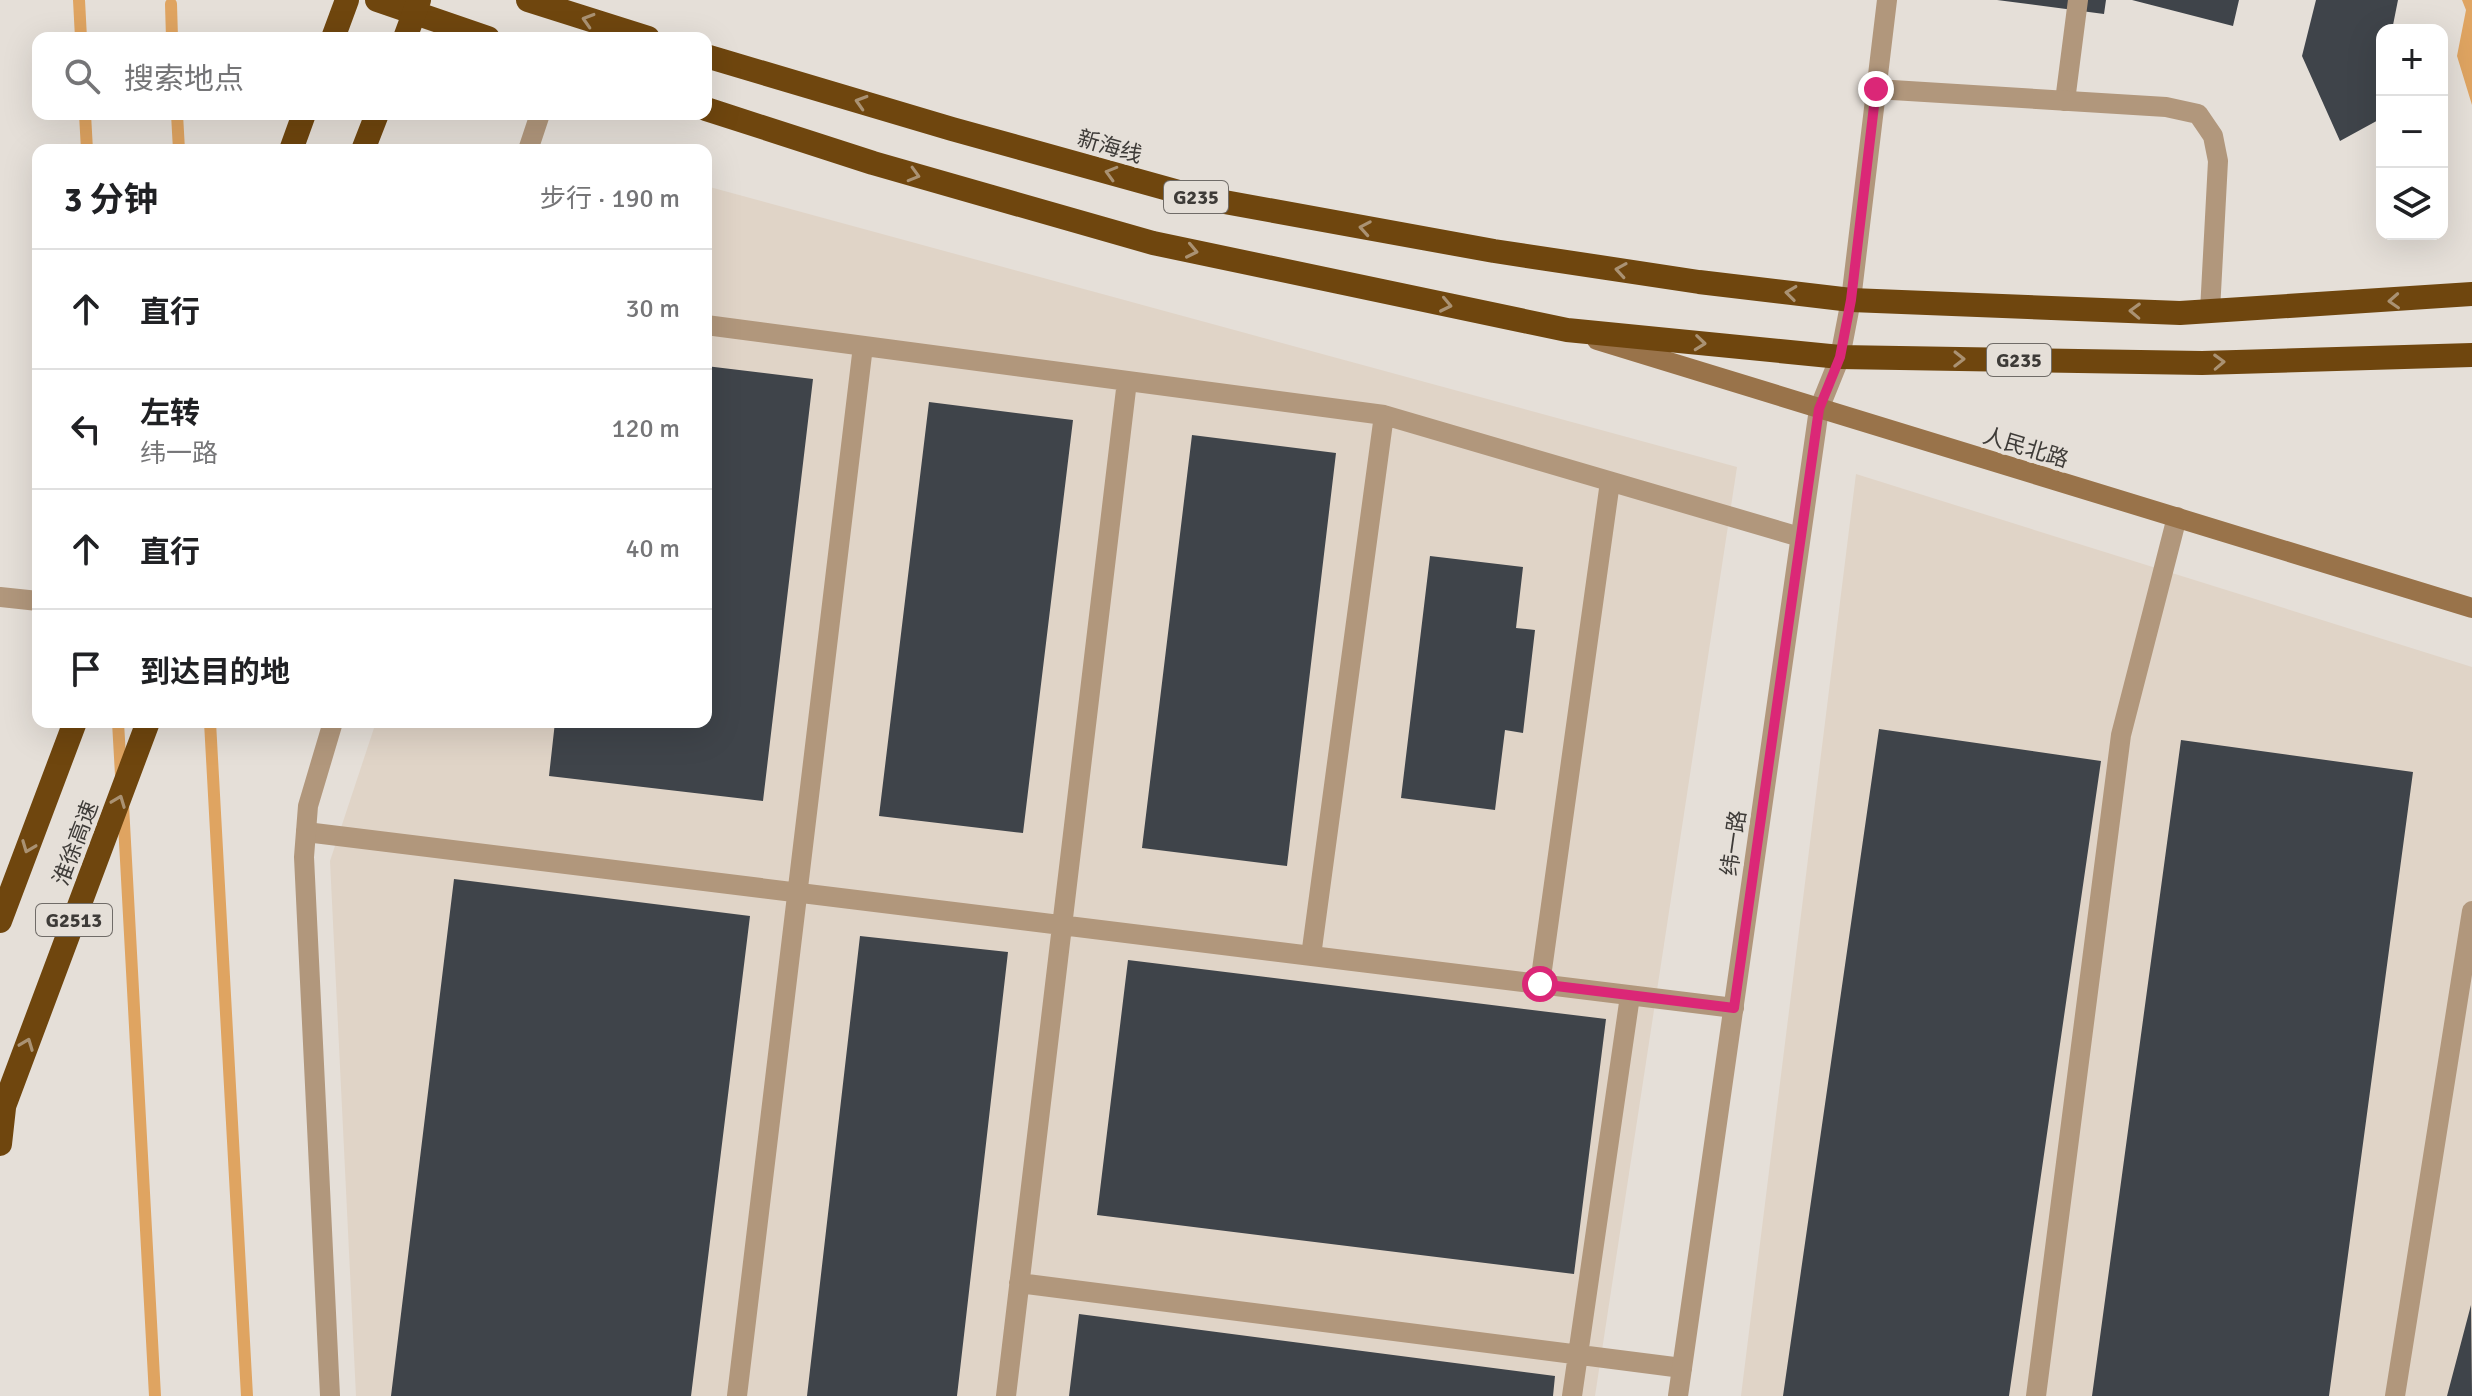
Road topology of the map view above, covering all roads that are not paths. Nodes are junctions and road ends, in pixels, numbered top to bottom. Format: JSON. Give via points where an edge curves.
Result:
{"nodes":[{"id":1,"x":347,"y":0,"type":"edge"},
{"id":2,"x":377,"y":0,"type":"edge"},
{"id":3,"x":419,"y":0,"type":"edge"},
{"id":4,"x":1887,"y":0,"type":"edge"},
{"id":5,"x":2078,"y":0,"type":"edge"},
{"id":6,"x":537,"y":1,"type":"edge"},
{"id":7,"x":335,"y":32,"type":"edge"},
{"id":8,"x":407,"y":32,"type":"edge"},
{"id":9,"x":470,"y":32,"type":"edge"},
{"id":10,"x":630,"y":32,"type":"edge"},
{"id":11,"x":712,"y":58,"type":"edge"},
{"id":12,"x":1876,"y":89,"type":"junction"},
{"id":13,"x":2065,"y":101,"type":"junction"},
{"id":14,"x":712,"y":111,"type":"edge"},
{"id":15,"x":302,"y":120,"type":"edge"},
{"id":16,"x":375,"y":120,"type":"edge"},
{"id":17,"x":538,"y":120,"type":"edge"},
{"id":18,"x":293,"y":144,"type":"edge"},
{"id":19,"x":365,"y":144,"type":"edge"},
{"id":20,"x":530,"y":144,"type":"edge"},
{"id":21,"x":2472,"y":294,"type":"edge"},
{"id":22,"x":1851,"y":300,"type":"junction"},
{"id":23,"x":2210,"y":311,"type":"junction"},
{"id":24,"x":712,"y":326,"type":"edge"},
{"id":25,"x":1567,"y":330,"type":"junction"},
{"id":26,"x":863,"y":346,"type":"junction"},
{"id":27,"x":2472,"y":355,"type":"edge"},
{"id":28,"x":1840,"y":357,"type":"junction"},
{"id":29,"x":1127,"y":381,"type":"junction"},
{"id":30,"x":1819,"y":409,"type":"junction"},
{"id":31,"x":1384,"y":415,"type":"junction"},
{"id":32,"x":1610,"y":482,"type":"junction"},
{"id":33,"x":2177,"y":517,"type":"junction"},
{"id":34,"x":1800,"y":537,"type":"junction"},
{"id":35,"x":0,"y":597,"type":"edge"},
{"id":36,"x":32,"y":600,"type":"edge"},
{"id":37,"x":2472,"y":608,"type":"edge"},
{"id":38,"x":73,"y":728,"type":"edge"},
{"id":39,"x":146,"y":728,"type":"edge"},
{"id":40,"x":331,"y":728,"type":"edge"},
{"id":41,"x":306,"y":832,"type":"junction"},
{"id":42,"x":798,"y":893,"type":"junction"},
{"id":43,"x":2472,"y":911,"type":"edge"},
{"id":44,"x":0,"y":921,"type":"edge"},
{"id":45,"x":1062,"y":925,"type":"junction"},
{"id":46,"x":1311,"y":956,"type":"junction"},
{"id":47,"x":1540,"y":984,"type":"junction"},
{"id":48,"x":1630,"y":996,"type":"junction"},
{"id":49,"x":1734,"y":1008,"type":"junction"},
{"id":50,"x":2,"y":1112,"type":"edge"},
{"id":51,"x":0,"y":1144,"type":"edge"},
{"id":52,"x":1019,"y":1283,"type":"junction"},
{"id":53,"x":1578,"y":1355,"type":"junction"},
{"id":54,"x":1682,"y":1368,"type":"junction"},
{"id":55,"x":330,"y":1396,"type":"edge"},
{"id":56,"x":737,"y":1396,"type":"edge"},
{"id":57,"x":1006,"y":1396,"type":"edge"},
{"id":58,"x":1572,"y":1396,"type":"edge"},
{"id":59,"x":1678,"y":1396,"type":"edge"},
{"id":60,"x":2036,"y":1396,"type":"edge"},
{"id":61,"x":2395,"y":1396,"type":"edge"}],
"edges":[{"from":1,"to":7,"type":"highway"},
{"from":2,"to":9,"type":"highway"},
{"from":3,"to":8,"type":"highway","bridge":true},
{"from":4,"to":12,"type":"street","name":"纬一路"},
{"from":5,"to":13,"type":"street"},
{"from":10,"to":6,"type":"highway","one_way":true},
{"from":22,"to":11,"type":"highway","name":"新海线","number":"G235","one_way":true,"via":[[1494,251],[1197,197]]},
{"from":12,"to":13,"type":"street"},
{"from":12,"to":22,"type":"street","name":"纬一路"},
{"from":13,"to":23,"type":"street","via":[[2198,114],[2213,136],[2218,161]]},
{"from":14,"to":25,"type":"highway","number":"G235","one_way":true,"via":[[1153,243]]},
{"from":15,"to":18,"type":"highway"},
{"from":16,"to":19,"type":"highway"},
{"from":17,"to":20,"type":"street"},
{"from":21,"to":23,"type":"highway","number":"G235","one_way":true},
{"from":23,"to":22,"type":"highway","number":"G235","one_way":true},
{"from":22,"to":28,"type":"street","name":"纬一路"},
{"from":24,"to":26,"type":"street"},
{"from":25,"to":28,"type":"highway","number":"G235","one_way":true},
{"from":25,"to":30,"type":"main road","name":"人民北路"},
{"from":26,"to":29,"type":"street"},
{"from":26,"to":42,"type":"street"},
{"from":28,"to":27,"type":"highway","number":"G235","one_way":true,"via":[[2202,363]]},
{"from":28,"to":30,"type":"street","name":"纬一路"},
{"from":29,"to":31,"type":"street"},
{"from":29,"to":45,"type":"street"},
{"from":30,"to":33,"type":"main road","name":"人民北路"},
{"from":30,"to":34,"type":"street","name":"纬一路"},
{"from":31,"to":32,"type":"street"},
{"from":31,"to":46,"type":"street"},
{"from":32,"to":34,"type":"street"},
{"from":32,"to":47,"type":"street"},
{"from":33,"to":37,"type":"main road","name":"人民北路"},
{"from":33,"to":60,"type":"street","via":[[2121,735]]},
{"from":34,"to":49,"type":"street","name":"纬一路"},
{"from":35,"to":36,"type":"street"},
{"from":38,"to":44,"type":"highway","name":"淮徐高速","number":"G2513","one_way":true},
{"from":50,"to":39,"type":"highway","name":"淮徐高速","number":"G2513","one_way":true},
{"from":40,"to":41,"type":"street","via":[[308,806]]},
{"from":41,"to":42,"type":"street"},
{"from":41,"to":55,"type":"street"},
{"from":42,"to":45,"type":"street"},
{"from":42,"to":56,"type":"street"},
{"from":43,"to":61,"type":"street"},
{"from":45,"to":46,"type":"street"},
{"from":45,"to":52,"type":"street"},
{"from":46,"to":47,"type":"street"},
{"from":47,"to":48,"type":"street"},
{"from":48,"to":49,"type":"street"},
{"from":48,"to":53,"type":"street"},
{"from":49,"to":54,"type":"street","name":"纬一路"},
{"from":50,"to":51,"type":"highway","name":"淮徐高速"},
{"from":52,"to":53,"type":"street"},
{"from":52,"to":57,"type":"street"},
{"from":53,"to":54,"type":"street"},
{"from":53,"to":58,"type":"street"},
{"from":54,"to":59,"type":"street","name":"纬一路"}]}
